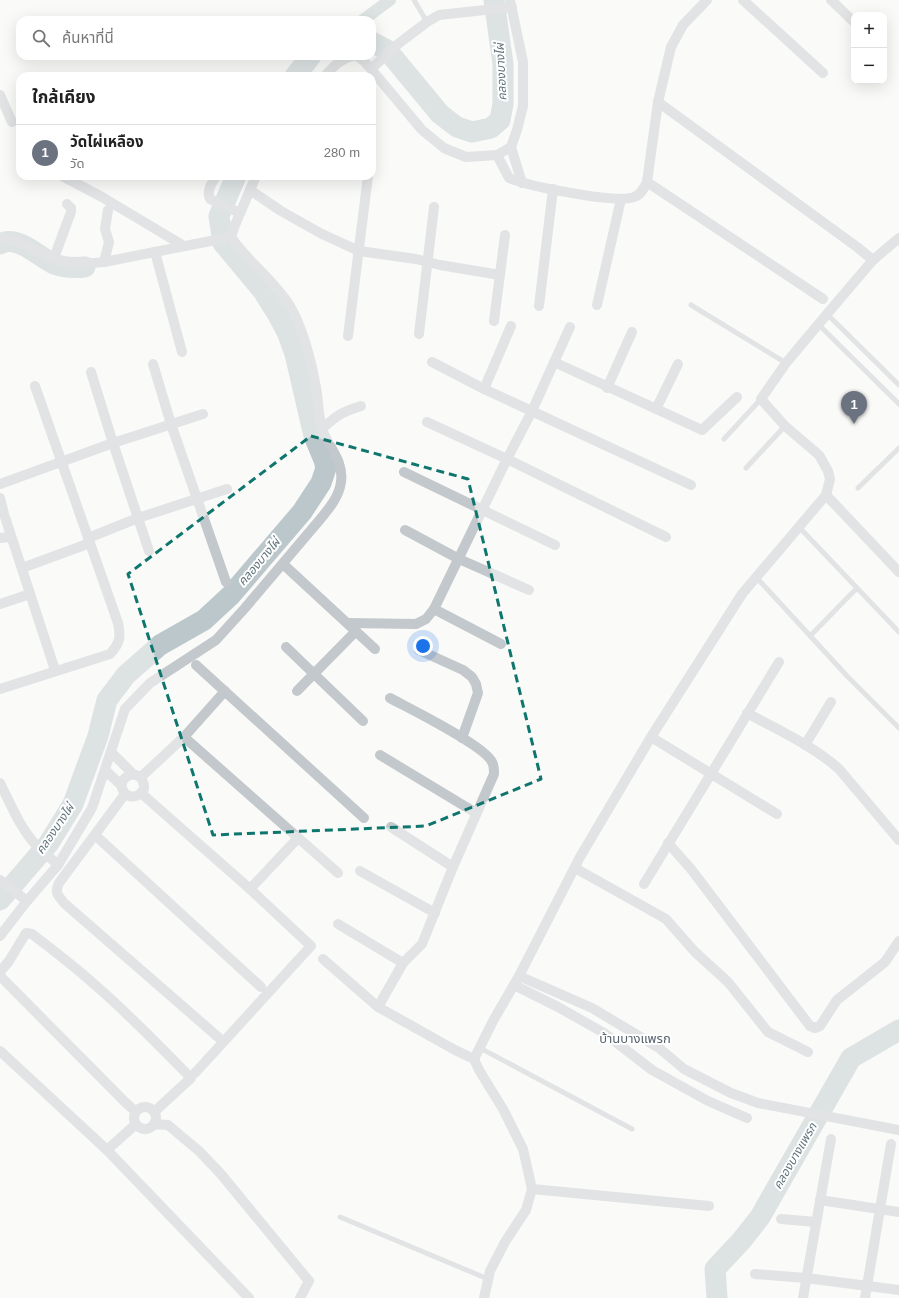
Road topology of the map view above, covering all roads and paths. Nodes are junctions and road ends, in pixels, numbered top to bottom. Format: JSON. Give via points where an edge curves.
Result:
{"nodes":[{"id":1,"x":414,"y":0,"type":"edge"},
{"id":2,"x":707,"y":0,"type":"edge"},
{"id":3,"x":743,"y":0,"type":"edge"},
{"id":4,"x":831,"y":0,"type":"edge"},
{"id":5,"x":509,"y":5,"type":"edge"},
{"id":6,"x":851,"y":19,"type":"edge"},
{"id":7,"x":428,"y":22,"type":"junction"},
{"id":8,"x":342,"y":60,"type":"edge"},
{"id":9,"x":363,"y":60,"type":"edge"},
{"id":10,"x":372,"y":69,"type":"junction"},
{"id":11,"x":329,"y":72,"type":"edge"},
{"id":12,"x":374,"y":72,"type":"edge"},
{"id":13,"x":376,"y":74,"type":"edge"},
{"id":14,"x":823,"y":74,"type":"dead end"},
{"id":15,"x":0,"y":95,"type":"edge"},
{"id":16,"x":658,"y":102,"type":"junction"},
{"id":17,"x":12,"y":122,"type":"dead end"},
{"id":18,"x":511,"y":147,"type":"junction"},
{"id":19,"x":497,"y":155,"type":"junction"},
{"id":20,"x":69,"y":180,"type":"edge"},
{"id":21,"x":214,"y":180,"type":"edge"},
{"id":22,"x":254,"y":180,"type":"edge"},
{"id":23,"x":368,"y":180,"type":"edge"},
{"id":24,"x":648,"y":182,"type":"junction"},
{"id":25,"x":522,"y":183,"type":"junction"},
{"id":26,"x":553,"y":189,"type":"junction"},
{"id":27,"x":250,"y":190,"type":"junction"},
{"id":28,"x":621,"y":199,"type":"junction"},
{"id":29,"x":67,"y":204,"type":"dead end"},
{"id":30,"x":434,"y":207,"type":"dead end"},
{"id":31,"x":108,"y":210,"type":"dead end"},
{"id":32,"x":240,"y":213,"type":"junction"},
{"id":33,"x":505,"y":235,"type":"dead end"},
{"id":34,"x":0,"y":238,"type":"edge"},
{"id":35,"x":228,"y":238,"type":"junction"},
{"id":36,"x":899,"y":238,"type":"edge"},
{"id":37,"x":184,"y":246,"type":"junction"},
{"id":38,"x":359,"y":251,"type":"junction"},
{"id":39,"x":155,"y":252,"type":"junction"},
{"id":40,"x":54,"y":258,"type":"junction"},
{"id":41,"x":874,"y":260,"type":"junction"},
{"id":42,"x":104,"y":262,"type":"junction"},
{"id":43,"x":426,"y":262,"type":"junction"},
{"id":44,"x":500,"y":274,"type":"junction"},
{"id":45,"x":823,"y":299,"type":"dead end"},
{"id":46,"x":691,"y":305,"type":"dead end"},
{"id":47,"x":539,"y":306,"type":"dead end"},
{"id":48,"x":597,"y":306,"type":"dead end"},
{"id":49,"x":827,"y":314,"type":"junction"},
{"id":50,"x":494,"y":321,"type":"dead end"},
{"id":51,"x":818,"y":325,"type":"junction"},
{"id":52,"x":511,"y":326,"type":"dead end"},
{"id":53,"x":570,"y":327,"type":"dead end"},
{"id":54,"x":632,"y":332,"type":"dead end"},
{"id":55,"x":419,"y":334,"type":"dead end"},
{"id":56,"x":348,"y":336,"type":"dead end"},
{"id":57,"x":182,"y":352,"type":"dead end"},
{"id":58,"x":432,"y":362,"type":"dead end"},
{"id":59,"x":554,"y":362,"type":"junction"},
{"id":60,"x":786,"y":363,"type":"junction"},
{"id":61,"x":153,"y":364,"type":"dead end"},
{"id":62,"x":678,"y":364,"type":"dead end"},
{"id":63,"x":92,"y":372,"type":"dead end"},
{"id":64,"x":899,"y":385,"type":"edge"},
{"id":65,"x":35,"y":386,"type":"dead end"},
{"id":66,"x":607,"y":388,"type":"junction"},
{"id":67,"x":484,"y":389,"type":"junction"},
{"id":68,"x":737,"y":397,"type":"dead end"},
{"id":69,"x":761,"y":399,"type":"junction"},
{"id":70,"x":899,"y":404,"type":"edge"},
{"id":71,"x":361,"y":406,"type":"dead end"},
{"id":72,"x":656,"y":409,"type":"junction"},
{"id":73,"x":532,"y":411,"type":"junction"},
{"id":74,"x":203,"y":414,"type":"dead end"},
{"id":75,"x":427,"y":422,"type":"dead end"},
{"id":76,"x":171,"y":424,"type":"junction"},
{"id":77,"x":785,"y":426,"type":"junction"},
{"id":78,"x":322,"y":429,"type":"junction"},
{"id":79,"x":724,"y":439,"type":"dead end"},
{"id":80,"x":114,"y":443,"type":"junction"},
{"id":81,"x":899,"y":448,"type":"edge"},
{"id":82,"x":507,"y":459,"type":"junction"},
{"id":83,"x":61,"y":462,"type":"junction"},
{"id":84,"x":746,"y":468,"type":"dead end"},
{"id":85,"x":404,"y":472,"type":"dead end"},
{"id":86,"x":0,"y":484,"type":"edge"},
{"id":87,"x":691,"y":485,"type":"dead end"},
{"id":88,"x":858,"y":488,"type":"dead end"},
{"id":89,"x":227,"y":489,"type":"dead end"},
{"id":90,"x":826,"y":495,"type":"junction"},
{"id":91,"x":0,"y":498,"type":"edge"},
{"id":92,"x":198,"y":499,"type":"junction"},
{"id":93,"x":482,"y":510,"type":"junction"},
{"id":94,"x":138,"y":518,"type":"junction"},
{"id":95,"x":799,"y":527,"type":"junction"},
{"id":96,"x":405,"y":530,"type":"dead end"},
{"id":97,"x":11,"y":536,"type":"junction"},
{"id":98,"x":666,"y":537,"type":"dead end"},
{"id":99,"x":0,"y":538,"type":"edge"},
{"id":100,"x":89,"y":540,"type":"junction"},
{"id":101,"x":555,"y":544,"type":"dead end"},
{"id":102,"x":149,"y":551,"type":"dead end"},
{"id":103,"x":459,"y":559,"type":"junction"},
{"id":104,"x":282,"y":564,"type":"junction"},
{"id":105,"x":22,"y":568,"type":"junction"},
{"id":106,"x":899,"y":572,"type":"edge"},
{"id":107,"x":756,"y":577,"type":"junction"},
{"id":108,"x":226,"y":582,"type":"dead end"},
{"id":109,"x":857,"y":588,"type":"junction"},
{"id":110,"x":530,"y":590,"type":"dead end"},
{"id":111,"x":30,"y":594,"type":"junction"},
{"id":112,"x":0,"y":604,"type":"edge"},
{"id":113,"x":434,"y":609,"type":"junction"},
{"id":114,"x":348,"y":623,"type":"junction"},
{"id":115,"x":356,"y":631,"type":"junction"},
{"id":116,"x":899,"y":632,"type":"edge"},
{"id":117,"x":810,"y":636,"type":"junction"},
{"id":118,"x":501,"y":644,"type":"dead end"},
{"id":119,"x":286,"y":647,"type":"dead end"},
{"id":120,"x":375,"y":649,"type":"dead end"},
{"id":121,"x":419,"y":650,"type":"dead end"},
{"id":122,"x":779,"y":662,"type":"dead end"},
{"id":123,"x":196,"y":665,"type":"dead end"},
{"id":124,"x":55,"y":670,"type":"junction"},
{"id":125,"x":314,"y":674,"type":"junction"},
{"id":126,"x":0,"y":689,"type":"edge"},
{"id":127,"x":225,"y":691,"type":"junction"},
{"id":128,"x":297,"y":691,"type":"dead end"},
{"id":129,"x":390,"y":698,"type":"dead end"},
{"id":130,"x":831,"y":702,"type":"dead end"},
{"id":131,"x":747,"y":713,"type":"junction"},
{"id":132,"x":363,"y":721,"type":"dead end"},
{"id":133,"x":899,"y":728,"type":"edge"},
{"id":134,"x":184,"y":736,"type":"junction"},
{"id":135,"x":652,"y":736,"type":"junction"},
{"id":136,"x":462,"y":738,"type":"junction"},
{"id":137,"x":805,"y":745,"type":"junction"},
{"id":138,"x":111,"y":752,"type":"junction"},
{"id":139,"x":380,"y":754,"type":"dead end"},
{"id":140,"x":105,"y":770,"type":"junction"},
{"id":141,"x":712,"y":773,"type":"junction"},
{"id":142,"x":137,"y":775,"type":"junction"},
{"id":143,"x":0,"y":783,"type":"edge"},
{"id":144,"x":123,"y":790,"type":"junction"},
{"id":145,"x":141,"y":793,"type":"junction"},
{"id":146,"x":476,"y":813,"type":"junction"},
{"id":147,"x":777,"y":814,"type":"dead end"},
{"id":148,"x":364,"y":818,"type":"dead end"},
{"id":149,"x":390,"y":827,"type":"dead end"},
{"id":150,"x":95,"y":835,"type":"junction"},
{"id":151,"x":298,"y":838,"type":"junction"},
{"id":152,"x":899,"y":840,"type":"edge"},
{"id":153,"x":668,"y":843,"type":"junction"},
{"id":154,"x":58,"y":864,"type":"junction"},
{"id":155,"x":453,"y":867,"type":"junction"},
{"id":156,"x":574,"y":868,"type":"junction"},
{"id":157,"x":360,"y":871,"type":"dead end"},
{"id":158,"x":338,"y":873,"type":"dead end"},
{"id":159,"x":1,"y":881,"type":"edge"},
{"id":160,"x":644,"y":884,"type":"dead end"},
{"id":161,"x":250,"y":889,"type":"junction"},
{"id":162,"x":27,"y":901,"type":"junction"},
{"id":163,"x":435,"y":913,"type":"junction"},
{"id":164,"x":338,"y":924,"type":"dead end"},
{"id":165,"x":0,"y":936,"type":"edge"},
{"id":166,"x":899,"y":941,"type":"edge"},
{"id":167,"x":323,"y":959,"type":"dead end"},
{"id":168,"x":404,"y":963,"type":"junction"},
{"id":169,"x":0,"y":972,"type":"edge"},
{"id":170,"x":0,"y":976,"type":"edge"},
{"id":171,"x":516,"y":981,"type":"junction"},
{"id":172,"x":261,"y":987,"type":"dead end"},
{"id":173,"x":378,"y":1007,"type":"junction"},
{"id":174,"x":218,"y":1037,"type":"dead end"},
{"id":175,"x":480,"y":1048,"type":"junction"},
{"id":176,"x":0,"y":1051,"type":"edge"},
{"id":177,"x":808,"y":1052,"type":"dead end"},
{"id":178,"x":474,"y":1059,"type":"junction"},
{"id":179,"x":195,"y":1073,"type":"dead end"},
{"id":180,"x":136,"y":1112,"type":"junction"},
{"id":181,"x":154,"y":1112,"type":"junction"},
{"id":182,"x":746,"y":1118,"type":"dead end"},
{"id":183,"x":136,"y":1124,"type":"junction"},
{"id":184,"x":154,"y":1124,"type":"junction"},
{"id":185,"x":632,"y":1129,"type":"dead end"},
{"id":186,"x":899,"y":1130,"type":"edge"},
{"id":187,"x":831,"y":1139,"type":"dead end"},
{"id":188,"x":891,"y":1144,"type":"dead end"},
{"id":189,"x":107,"y":1150,"type":"junction"},
{"id":190,"x":532,"y":1189,"type":"junction"},
{"id":191,"x":820,"y":1200,"type":"junction"},
{"id":192,"x":709,"y":1206,"type":"dead end"},
{"id":193,"x":880,"y":1210,"type":"junction"},
{"id":194,"x":899,"y":1212,"type":"edge"},
{"id":195,"x":340,"y":1217,"type":"dead end"},
{"id":196,"x":781,"y":1219,"type":"dead end"},
{"id":197,"x":816,"y":1222,"type":"junction"},
{"id":198,"x":755,"y":1274,"type":"dead end"},
{"id":199,"x":806,"y":1278,"type":"junction"},
{"id":200,"x":488,"y":1280,"type":"junction"},
{"id":201,"x":866,"y":1286,"type":"junction"},
{"id":202,"x":899,"y":1290,"type":"edge"},
{"id":203,"x":249,"y":1298,"type":"edge"},
{"id":204,"x":300,"y":1298,"type":"edge"},
{"id":205,"x":484,"y":1298,"type":"edge"},
{"id":206,"x":802,"y":1298,"type":"edge"},
{"id":207,"x":865,"y":1298,"type":"edge"}],
"edges":[{"from":1,"to":7,"type":"lane"},
{"from":2,"to":16,"type":"street","via":[[683,25],[671,47]]},
{"from":3,"to":14,"type":"street"},
{"from":4,"to":6,"type":"street"},
{"from":5,"to":7,"type":"street","via":[[439,15]]},
{"from":5,"to":18,"type":"street","via":[[523,62],[523,106]]},
{"from":7,"to":10,"type":"street","via":[[398,44]]},
{"from":8,"to":11,"type":"street"},
{"from":9,"to":10,"type":"street"},
{"from":10,"to":12,"type":"street"},
{"from":13,"to":19,"type":"street","via":[[422,130],[444,148],[466,157]]},
{"from":15,"to":17,"type":"street"},
{"from":16,"to":24,"type":"street"},
{"from":16,"to":41,"type":"street"},
{"from":18,"to":19,"type":"street"},
{"from":18,"to":25,"type":"street"},
{"from":19,"to":25,"type":"street","via":[[509,178]]},
{"from":20,"to":37,"type":"street"},
{"from":21,"to":32,"type":"street","via":[[208,194],[210,199]]},
{"from":22,"to":27,"type":"street"},
{"from":23,"to":38,"type":"street"},
{"from":24,"to":28,"type":"street","via":[[641,193],[633,198]]},
{"from":24,"to":45,"type":"street"},
{"from":25,"to":26,"type":"street"},
{"from":26,"to":28,"type":"street"},
{"from":26,"to":47,"type":"street"},
{"from":27,"to":32,"type":"street"},
{"from":27,"to":38,"type":"street","via":[[322,234]]},
{"from":28,"to":48,"type":"street"},
{"from":29,"to":40,"type":"street","via":[[71,212]]},
{"from":30,"to":43,"type":"street"},
{"from":31,"to":42,"type":"street","via":[[104,229],[109,242]]},
{"from":32,"to":35,"type":"street"},
{"from":33,"to":44,"type":"street"},
{"from":34,"to":40,"type":"street","via":[[15,240]]},
{"from":35,"to":37,"type":"street"},
{"from":35,"to":78,"type":"street","via":[[271,282],[290,306],[309,357]]},
{"from":36,"to":41,"type":"street"},
{"from":37,"to":39,"type":"street"},
{"from":38,"to":43,"type":"street"},
{"from":38,"to":56,"type":"street"},
{"from":39,"to":42,"type":"street"},
{"from":39,"to":57,"type":"street"},
{"from":40,"to":42,"type":"street","via":[[70,263]]},
{"from":41,"to":49,"type":"street"},
{"from":43,"to":44,"type":"street"},
{"from":43,"to":55,"type":"street"},
{"from":44,"to":50,"type":"street"},
{"from":46,"to":60,"type":"lane"},
{"from":49,"to":51,"type":"street"},
{"from":49,"to":64,"type":"lane"},
{"from":51,"to":60,"type":"street"},
{"from":51,"to":70,"type":"lane"},
{"from":52,"to":67,"type":"street"},
{"from":53,"to":59,"type":"street"},
{"from":54,"to":66,"type":"street"},
{"from":58,"to":67,"type":"street"},
{"from":59,"to":66,"type":"street"},
{"from":59,"to":73,"type":"street"},
{"from":60,"to":69,"type":"street"},
{"from":61,"to":76,"type":"street"},
{"from":62,"to":72,"type":"street"},
{"from":63,"to":80,"type":"street"},
{"from":65,"to":83,"type":"street"},
{"from":66,"to":72,"type":"street"},
{"from":67,"to":73,"type":"street"},
{"from":68,"to":72,"type":"street","via":[[702,430]]},
{"from":69,"to":77,"type":"street"},
{"from":69,"to":79,"type":"lane"},
{"from":71,"to":78,"type":"street","via":[[345,411]]},
{"from":73,"to":82,"type":"street"},
{"from":73,"to":87,"type":"street"},
{"from":74,"to":76,"type":"street"},
{"from":75,"to":82,"type":"street"},
{"from":76,"to":80,"type":"street"},
{"from":76,"to":92,"type":"street"},
{"from":77,"to":84,"type":"lane"},
{"from":77,"to":90,"type":"street","via":[[819,455],[830,479]]},
{"from":78,"to":104,"type":"street","via":[[341,468],[342,481],[339,492],[327,512]]},
{"from":80,"to":83,"type":"street"},
{"from":80,"to":94,"type":"street"},
{"from":81,"to":88,"type":"lane"},
{"from":82,"to":93,"type":"street"},
{"from":82,"to":98,"type":"street"},
{"from":83,"to":86,"type":"street"},
{"from":83,"to":100,"type":"street"},
{"from":85,"to":93,"type":"street"},
{"from":89,"to":92,"type":"street"},
{"from":90,"to":95,"type":"street"},
{"from":90,"to":106,"type":"street"},
{"from":91,"to":97,"type":"street"},
{"from":92,"to":94,"type":"street"},
{"from":92,"to":108,"type":"street"},
{"from":93,"to":101,"type":"street"},
{"from":93,"to":103,"type":"street"},
{"from":94,"to":100,"type":"street"},
{"from":94,"to":102,"type":"street"},
{"from":95,"to":107,"type":"street"},
{"from":95,"to":109,"type":"lane"},
{"from":96,"to":103,"type":"street"},
{"from":97,"to":99,"type":"street"},
{"from":97,"to":105,"type":"street"},
{"from":100,"to":105,"type":"street"},
{"from":100,"to":124,"type":"street","via":[[121,635],[117,646],[110,654]]},
{"from":103,"to":110,"type":"street"},
{"from":103,"to":113,"type":"street"},
{"from":104,"to":114,"type":"street"},
{"from":104,"to":138,"type":"street","via":[[216,640],[150,683],[140,693],[126,709]]},
{"from":105,"to":111,"type":"street"},
{"from":107,"to":117,"type":"lane"},
{"from":107,"to":135,"type":"street","via":[[742,594]]},
{"from":109,"to":116,"type":"lane"},
{"from":109,"to":117,"type":"lane"},
{"from":111,"to":112,"type":"street"},
{"from":111,"to":124,"type":"street"},
{"from":113,"to":114,"type":"street","via":[[426,619],[416,624]]},
{"from":113,"to":118,"type":"street"},
{"from":114,"to":115,"type":"street"},
{"from":115,"to":120,"type":"street"},
{"from":115,"to":125,"type":"street"},
{"from":117,"to":133,"type":"lane"},
{"from":119,"to":125,"type":"street"},
{"from":121,"to":136,"type":"street","via":[[463,670],[476,684],[478,693]]},
{"from":122,"to":131,"type":"street"},
{"from":123,"to":127,"type":"street"},
{"from":124,"to":126,"type":"street"},
{"from":125,"to":128,"type":"street"},
{"from":125,"to":132,"type":"street"},
{"from":127,"to":134,"type":"street"},
{"from":127,"to":148,"type":"street"},
{"from":129,"to":136,"type":"street"},
{"from":130,"to":137,"type":"street"},
{"from":131,"to":137,"type":"street"},
{"from":131,"to":141,"type":"street"},
{"from":134,"to":142,"type":"street"},
{"from":134,"to":151,"type":"street"},
{"from":135,"to":141,"type":"street"},
{"from":135,"to":156,"type":"street"},
{"from":136,"to":146,"type":"street","via":[[486,754],[493,763],[494,774]]},
{"from":137,"to":152,"type":"street","via":[[839,768]]},
{"from":138,"to":140,"type":"street"},
{"from":138,"to":142,"type":"street"},
{"from":139,"to":146,"type":"street"},
{"from":140,"to":144,"type":"street"},
{"from":140,"to":154,"type":"street","via":[[92,808]]},
{"from":141,"to":147,"type":"street"},
{"from":141,"to":153,"type":"street"},
{"from":142,"to":144,"type":"street","via":[[125,777],[122,781]]},
{"from":142,"to":145,"type":"street","via":[[144,785]]},
{"from":143,"to":154,"type":"street","via":[[18,819],[36,846]]},
{"from":144,"to":145,"type":"street","via":[[133,797]]},
{"from":144,"to":150,"type":"street"},
{"from":145,"to":161,"type":"street"},
{"from":146,"to":155,"type":"street"},
{"from":149,"to":155,"type":"street"},
{"from":150,"to":172,"type":"street"},
{"from":150,"to":174,"type":"street","via":[[59,883],[57,894],[64,903]]},
{"from":151,"to":158,"type":"street"},
{"from":151,"to":161,"type":"street"},
{"from":153,"to":160,"type":"street"},
{"from":153,"to":166,"type":"street","via":[[691,869],[810,1026],[820,1026],[841,996],[885,962]]},
{"from":154,"to":162,"type":"street"},
{"from":155,"to":163,"type":"street"},
{"from":156,"to":171,"type":"street"},
{"from":156,"to":177,"type":"street","via":[[666,919],[695,952],[728,982],[768,1032]]},
{"from":157,"to":163,"type":"street"},
{"from":159,"to":162,"type":"street"},
{"from":161,"to":179,"type":"street","via":[[311,946]]},
{"from":162,"to":165,"type":"street"},
{"from":163,"to":168,"type":"street","via":[[422,944]]},
{"from":164,"to":168,"type":"street"},
{"from":167,"to":173,"type":"street"},
{"from":168,"to":173,"type":"street"},
{"from":169,"to":181,"type":"street","via":[[26,933],[32,934],[95,984],[191,1078]]},
{"from":170,"to":180,"type":"street"},
{"from":171,"to":175,"type":"street"},
{"from":171,"to":182,"type":"street","via":[[604,1033],[652,1070],[708,1101]]},
{"from":171,"to":186,"type":"street","via":[[592,1008],[659,1048],[684,1069],[731,1093],[758,1103]]},
{"from":173,"to":178,"type":"street"},
{"from":175,"to":178,"type":"street"},
{"from":175,"to":185,"type":"lane"},
{"from":176,"to":189,"type":"street"},
{"from":178,"to":190,"type":"street","via":[[523,1149]]},
{"from":180,"to":181,"type":"street","via":[[145,1108]]},
{"from":180,"to":183,"type":"street"},
{"from":181,"to":184,"type":"street"},
{"from":183,"to":184,"type":"street","via":[[148,1129]]},
{"from":183,"to":189,"type":"street"},
{"from":184,"to":204,"type":"street","via":[[168,1125],[220,1173],[309,1281]]},
{"from":187,"to":191,"type":"street"},
{"from":188,"to":193,"type":"street"},
{"from":189,"to":203,"type":"street"},
{"from":190,"to":192,"type":"street"},
{"from":190,"to":200,"type":"street","via":[[526,1210],[505,1242]]},
{"from":191,"to":193,"type":"street"},
{"from":191,"to":197,"type":"street"},
{"from":193,"to":194,"type":"street"},
{"from":193,"to":201,"type":"street"},
{"from":195,"to":200,"type":"lane"},
{"from":196,"to":197,"type":"street"},
{"from":197,"to":199,"type":"street"},
{"from":198,"to":199,"type":"street"},
{"from":199,"to":201,"type":"street"},
{"from":199,"to":206,"type":"street"},
{"from":200,"to":205,"type":"street"},
{"from":201,"to":202,"type":"street"},
{"from":201,"to":207,"type":"street"}]}
